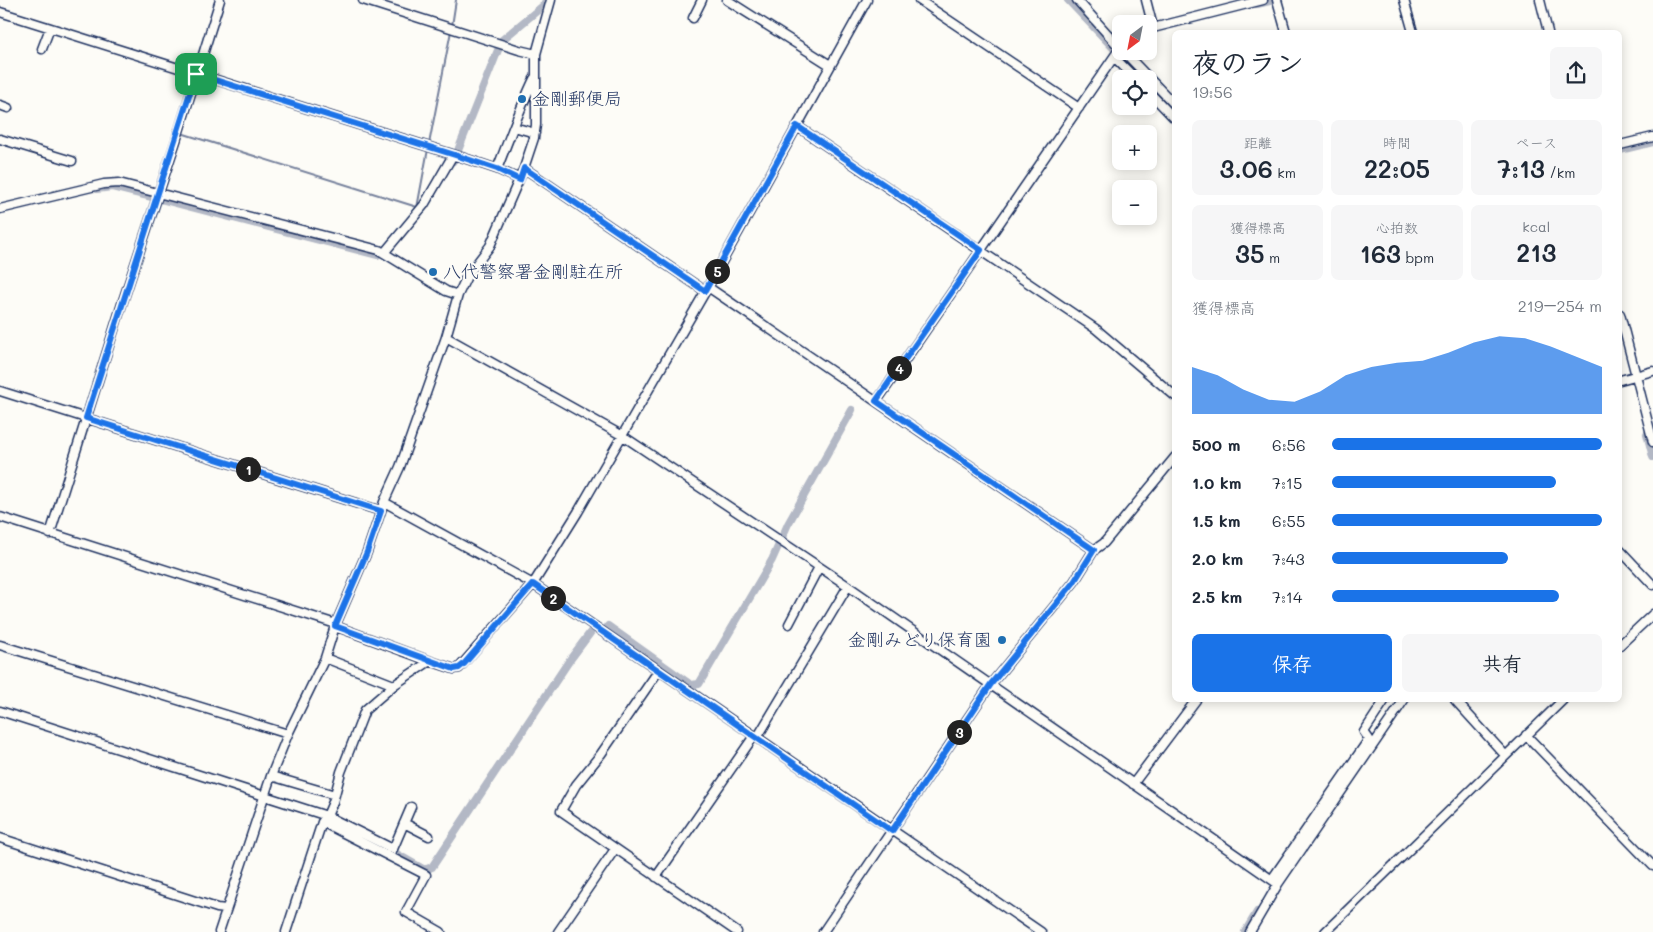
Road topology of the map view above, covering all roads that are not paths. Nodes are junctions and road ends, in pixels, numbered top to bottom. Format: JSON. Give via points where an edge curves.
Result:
{"nodes":[{"id":1,"x":220,"y":0,"type":"edge"},
{"id":2,"x":363,"y":0,"type":"edge"},
{"id":3,"x":551,"y":0,"type":"edge"},
{"id":4,"x":702,"y":0,"type":"edge"},
{"id":5,"x":727,"y":0,"type":"edge"},
{"id":6,"x":867,"y":0,"type":"edge"},
{"id":7,"x":919,"y":0,"type":"edge"},
{"id":8,"x":1077,"y":0,"type":"edge"},
{"id":9,"x":1146,"y":0,"type":"edge"},
{"id":10,"x":1263,"y":0,"type":"edge"},
{"id":11,"x":1277,"y":0,"type":"edge"},
{"id":12,"x":1404,"y":0,"type":"edge"},
{"id":13,"x":1540,"y":0,"type":"edge"},
{"id":14,"x":0,"y":12,"type":"edge"},
{"id":15,"x":1149,"y":15,"type":"edge"},
{"id":16,"x":693,"y":18,"type":"dead end"},
{"id":17,"x":1158,"y":26,"type":"edge"},
{"id":18,"x":50,"y":28,"type":"junction"},
{"id":19,"x":1285,"y":30,"type":"edge"},
{"id":20,"x":1412,"y":30,"type":"edge"},
{"id":21,"x":1548,"y":30,"type":"edge"},
{"id":22,"x":1112,"y":37,"type":"edge"},
{"id":23,"x":42,"y":49,"type":"dead end"},
{"id":24,"x":536,"y":54,"type":"junction"},
{"id":25,"x":1112,"y":59,"type":"edge"},
{"id":26,"x":1118,"y":60,"type":"edge"},
{"id":27,"x":1133,"y":60,"type":"edge"},
{"id":28,"x":830,"y":65,"type":"junction"},
{"id":29,"x":1127,"y":70,"type":"edge"},
{"id":30,"x":196,"y":74,"type":"junction"},
{"id":31,"x":535,"y":77,"type":"junction"},
{"id":32,"x":1157,"y":100,"type":"edge"},
{"id":33,"x":1172,"y":102,"type":"edge"},
{"id":34,"x":1079,"y":108,"type":"junction"},
{"id":35,"x":1172,"y":116,"type":"edge"},
{"id":36,"x":797,"y":126,"type":"junction"},
{"id":37,"x":514,"y":127,"type":"junction"},
{"id":38,"x":535,"y":133,"type":"junction"},
{"id":39,"x":1653,"y":137,"type":"edge"},
{"id":40,"x":0,"y":139,"type":"edge"},
{"id":41,"x":1622,"y":145,"type":"edge"},
{"id":42,"x":455,"y":156,"type":"junction"},
{"id":43,"x":72,"y":161,"type":"dead end"},
{"id":44,"x":524,"y":168,"type":"junction"},
{"id":45,"x":497,"y":169,"type":"junction"},
{"id":46,"x":520,"y":180,"type":"junction"},
{"id":47,"x":158,"y":193,"type":"junction"},
{"id":48,"x":0,"y":209,"type":"edge"},
{"id":49,"x":384,"y":252,"type":"junction"},
{"id":50,"x":983,"y":252,"type":"junction"},
{"id":51,"x":706,"y":289,"type":"junction"},
{"id":52,"x":458,"y":295,"type":"junction"},
{"id":53,"x":1622,"y":322,"type":"edge"},
{"id":54,"x":446,"y":337,"type":"junction"},
{"id":55,"x":1653,"y":371,"type":"edge"},
{"id":56,"x":1636,"y":376,"type":"junction"},
{"id":57,"x":1622,"y":380,"type":"edge"},
{"id":58,"x":0,"y":391,"type":"edge"},
{"id":59,"x":1172,"y":393,"type":"edge"},
{"id":60,"x":876,"y":401,"type":"junction"},
{"id":61,"x":86,"y":418,"type":"junction"},
{"id":62,"x":623,"y":436,"type":"junction"},
{"id":63,"x":1653,"y":442,"type":"edge"},
{"id":64,"x":1172,"y":460,"type":"edge"},
{"id":65,"x":384,"y":502,"type":"junction"},
{"id":66,"x":381,"y":511,"type":"junction"},
{"id":67,"x":0,"y":517,"type":"edge"},
{"id":68,"x":50,"y":534,"type":"junction"},
{"id":69,"x":1094,"y":550,"type":"junction"},
{"id":70,"x":1622,"y":552,"type":"edge"},
{"id":71,"x":819,"y":567,"type":"junction"},
{"id":72,"x":533,"y":584,"type":"junction"},
{"id":73,"x":1653,"y":585,"type":"edge"},
{"id":74,"x":848,"y":586,"type":"junction"},
{"id":75,"x":1653,"y":614,"type":"edge"},
{"id":76,"x":789,"y":624,"type":"dead end"},
{"id":77,"x":336,"y":625,"type":"junction"},
{"id":78,"x":1622,"y":643,"type":"edge"},
{"id":79,"x":0,"y":645,"type":"edge"},
{"id":80,"x":325,"y":658,"type":"junction"},
{"id":81,"x":430,"y":661,"type":"junction"},
{"id":82,"x":659,"y":670,"type":"junction"},
{"id":83,"x":991,"y":684,"type":"junction"},
{"id":84,"x":394,"y":685,"type":"junction"},
{"id":85,"x":1195,"y":702,"type":"edge"},
{"id":86,"x":1384,"y":702,"type":"edge"},
{"id":87,"x":1403,"y":702,"type":"edge"},
{"id":88,"x":1457,"y":702,"type":"edge"},
{"id":89,"x":1561,"y":702,"type":"edge"},
{"id":90,"x":0,"y":711,"type":"edge"},
{"id":91,"x":288,"y":734,"type":"junction"},
{"id":92,"x":1526,"y":735,"type":"junction"},
{"id":93,"x":756,"y":737,"type":"junction"},
{"id":94,"x":1505,"y":755,"type":"junction"},
{"id":95,"x":271,"y":776,"type":"junction"},
{"id":96,"x":1134,"y":784,"type":"junction"},
{"id":97,"x":264,"y":794,"type":"junction"},
{"id":98,"x":335,"y":795,"type":"junction"},
{"id":99,"x":411,"y":807,"type":"dead end"},
{"id":100,"x":325,"y":819,"type":"junction"},
{"id":101,"x":404,"y":823,"type":"junction"},
{"id":102,"x":892,"y":831,"type":"junction"},
{"id":103,"x":429,"y":836,"type":"dead end"},
{"id":104,"x":0,"y":838,"type":"edge"},
{"id":105,"x":614,"y":849,"type":"junction"},
{"id":106,"x":1653,"y":866,"type":"edge"},
{"id":107,"x":656,"y":877,"type":"junction"},
{"id":108,"x":1275,"y":882,"type":"junction"},
{"id":109,"x":226,"y":909,"type":"junction"},
{"id":110,"x":219,"y":932,"type":"edge"},
{"id":111,"x":286,"y":932,"type":"edge"},
{"id":112,"x":441,"y":932,"type":"edge"},
{"id":113,"x":558,"y":932,"type":"edge"},
{"id":114,"x":737,"y":932,"type":"edge"},
{"id":115,"x":823,"y":932,"type":"edge"},
{"id":116,"x":1041,"y":932,"type":"edge"},
{"id":117,"x":1250,"y":932,"type":"edge"},
{"id":118,"x":1325,"y":932,"type":"edge"}],
"edges":[{"from":1,"to":30,"type":"street"},
{"from":2,"to":24,"type":"street"},
{"from":3,"to":24,"type":"street"},
{"from":4,"to":16,"type":"street"},
{"from":5,"to":28,"type":"street"},
{"from":6,"to":28,"type":"street"},
{"from":7,"to":34,"type":"street"},
{"from":8,"to":22,"type":"street"},
{"from":9,"to":15,"type":"street"},
{"from":10,"to":17,"type":"street"},
{"from":11,"to":19,"type":"street"},
{"from":12,"to":20,"type":"street"},
{"from":13,"to":21,"type":"street"},
{"from":14,"to":18,"type":"street"},
{"from":18,"to":23,"type":"street"},
{"from":18,"to":30,"type":"street"},
{"from":24,"to":31,"type":"street"},
{"from":25,"to":34,"type":"street"},
{"from":26,"to":29,"type":"street"},
{"from":27,"to":33,"type":"street"},
{"from":28,"to":36,"type":"street"},
{"from":30,"to":42,"type":"street"},
{"from":30,"to":47,"type":"street"},
{"from":31,"to":37,"type":"street"},
{"from":31,"to":38,"type":"street"},
{"from":32,"to":35,"type":"street"},
{"from":34,"to":50,"type":"street"},
{"from":36,"to":50,"type":"street"},
{"from":36,"to":51,"type":"street"},
{"from":37,"to":38,"type":"street"},
{"from":37,"to":45,"type":"street"},
{"from":38,"to":44,"type":"street"},
{"from":39,"to":41,"type":"street"},
{"from":40,"to":43,"type":"street"},
{"from":42,"to":45,"type":"street"},
{"from":42,"to":49,"type":"street","via":[[424,206]]},
{"from":44,"to":46,"type":"street"},
{"from":44,"to":51,"type":"street"},
{"from":45,"to":46,"type":"street"},
{"from":46,"to":52,"type":"street","via":[[490,246],[467,276]]},
{"from":47,"to":48,"type":"street","via":[[119,183],[104,184]]},
{"from":47,"to":49,"type":"street"},
{"from":47,"to":61,"type":"street"},
{"from":49,"to":52,"type":"street","via":[[446,291]]},
{"from":50,"to":59,"type":"street","via":[[1096,329]]},
{"from":50,"to":60,"type":"street"},
{"from":51,"to":60,"type":"street"},
{"from":51,"to":62,"type":"street"},
{"from":52,"to":54,"type":"street"},
{"from":53,"to":56,"type":"street"},
{"from":54,"to":62,"type":"street"},
{"from":54,"to":65,"type":"street","via":[[400,467]]},
{"from":55,"to":56,"type":"street"},
{"from":56,"to":57,"type":"street"},
{"from":56,"to":63,"type":"street"},
{"from":58,"to":61,"type":"street"},
{"from":60,"to":69,"type":"street"},
{"from":61,"to":66,"type":"street"},
{"from":61,"to":68,"type":"street"},
{"from":62,"to":71,"type":"street"},
{"from":62,"to":72,"type":"street"},
{"from":64,"to":69,"type":"street","via":[[1104,543]]},
{"from":65,"to":66,"type":"street"},
{"from":65,"to":72,"type":"street"},
{"from":66,"to":77,"type":"street"},
{"from":67,"to":68,"type":"street"},
{"from":68,"to":77,"type":"street"},
{"from":69,"to":83,"type":"street","via":[[1074,582]]},
{"from":70,"to":73,"type":"street"},
{"from":71,"to":74,"type":"street"},
{"from":71,"to":76,"type":"street"},
{"from":72,"to":81,"type":"street","via":[[459,668]]},
{"from":72,"to":82,"type":"street"},
{"from":74,"to":83,"type":"street"},
{"from":74,"to":93,"type":"street"},
{"from":75,"to":78,"type":"street"},
{"from":77,"to":80,"type":"street"},
{"from":77,"to":81,"type":"street"},
{"from":79,"to":91,"type":"street"},
{"from":80,"to":84,"type":"street"},
{"from":80,"to":91,"type":"street"},
{"from":81,"to":84,"type":"street"},
{"from":82,"to":93,"type":"street"},
{"from":82,"to":105,"type":"street","via":[[576,785],[561,811]]},
{"from":83,"to":96,"type":"street"},
{"from":83,"to":102,"type":"street"},
{"from":84,"to":98,"type":"street","via":[[365,710]]},
{"from":85,"to":96,"type":"street"},
{"from":86,"to":108,"type":"street","via":[[1364,732],[1369,739]]},
{"from":87,"to":108,"type":"street"},
{"from":88,"to":94,"type":"street"},
{"from":89,"to":92,"type":"street"},
{"from":90,"to":97,"type":"street"},
{"from":91,"to":95,"type":"street"},
{"from":92,"to":94,"type":"street"},
{"from":92,"to":106,"type":"street"},
{"from":93,"to":102,"type":"street"},
{"from":93,"to":107,"type":"street"},
{"from":94,"to":118,"type":"street"},
{"from":95,"to":97,"type":"street"},
{"from":95,"to":98,"type":"street"},
{"from":96,"to":108,"type":"street"},
{"from":97,"to":100,"type":"street"},
{"from":97,"to":109,"type":"street"},
{"from":98,"to":100,"type":"street"},
{"from":99,"to":101,"type":"street"},
{"from":100,"to":101,"type":"street","via":[[393,848]]},
{"from":100,"to":111,"type":"street"},
{"from":100,"to":112,"type":"street","via":[[426,875],[406,912]]},
{"from":101,"to":103,"type":"street"},
{"from":102,"to":115,"type":"street"},
{"from":102,"to":116,"type":"street"},
{"from":104,"to":109,"type":"street"},
{"from":105,"to":107,"type":"street"},
{"from":105,"to":113,"type":"street"},
{"from":107,"to":114,"type":"street"},
{"from":108,"to":117,"type":"street"},
{"from":109,"to":110,"type":"street"}]}
